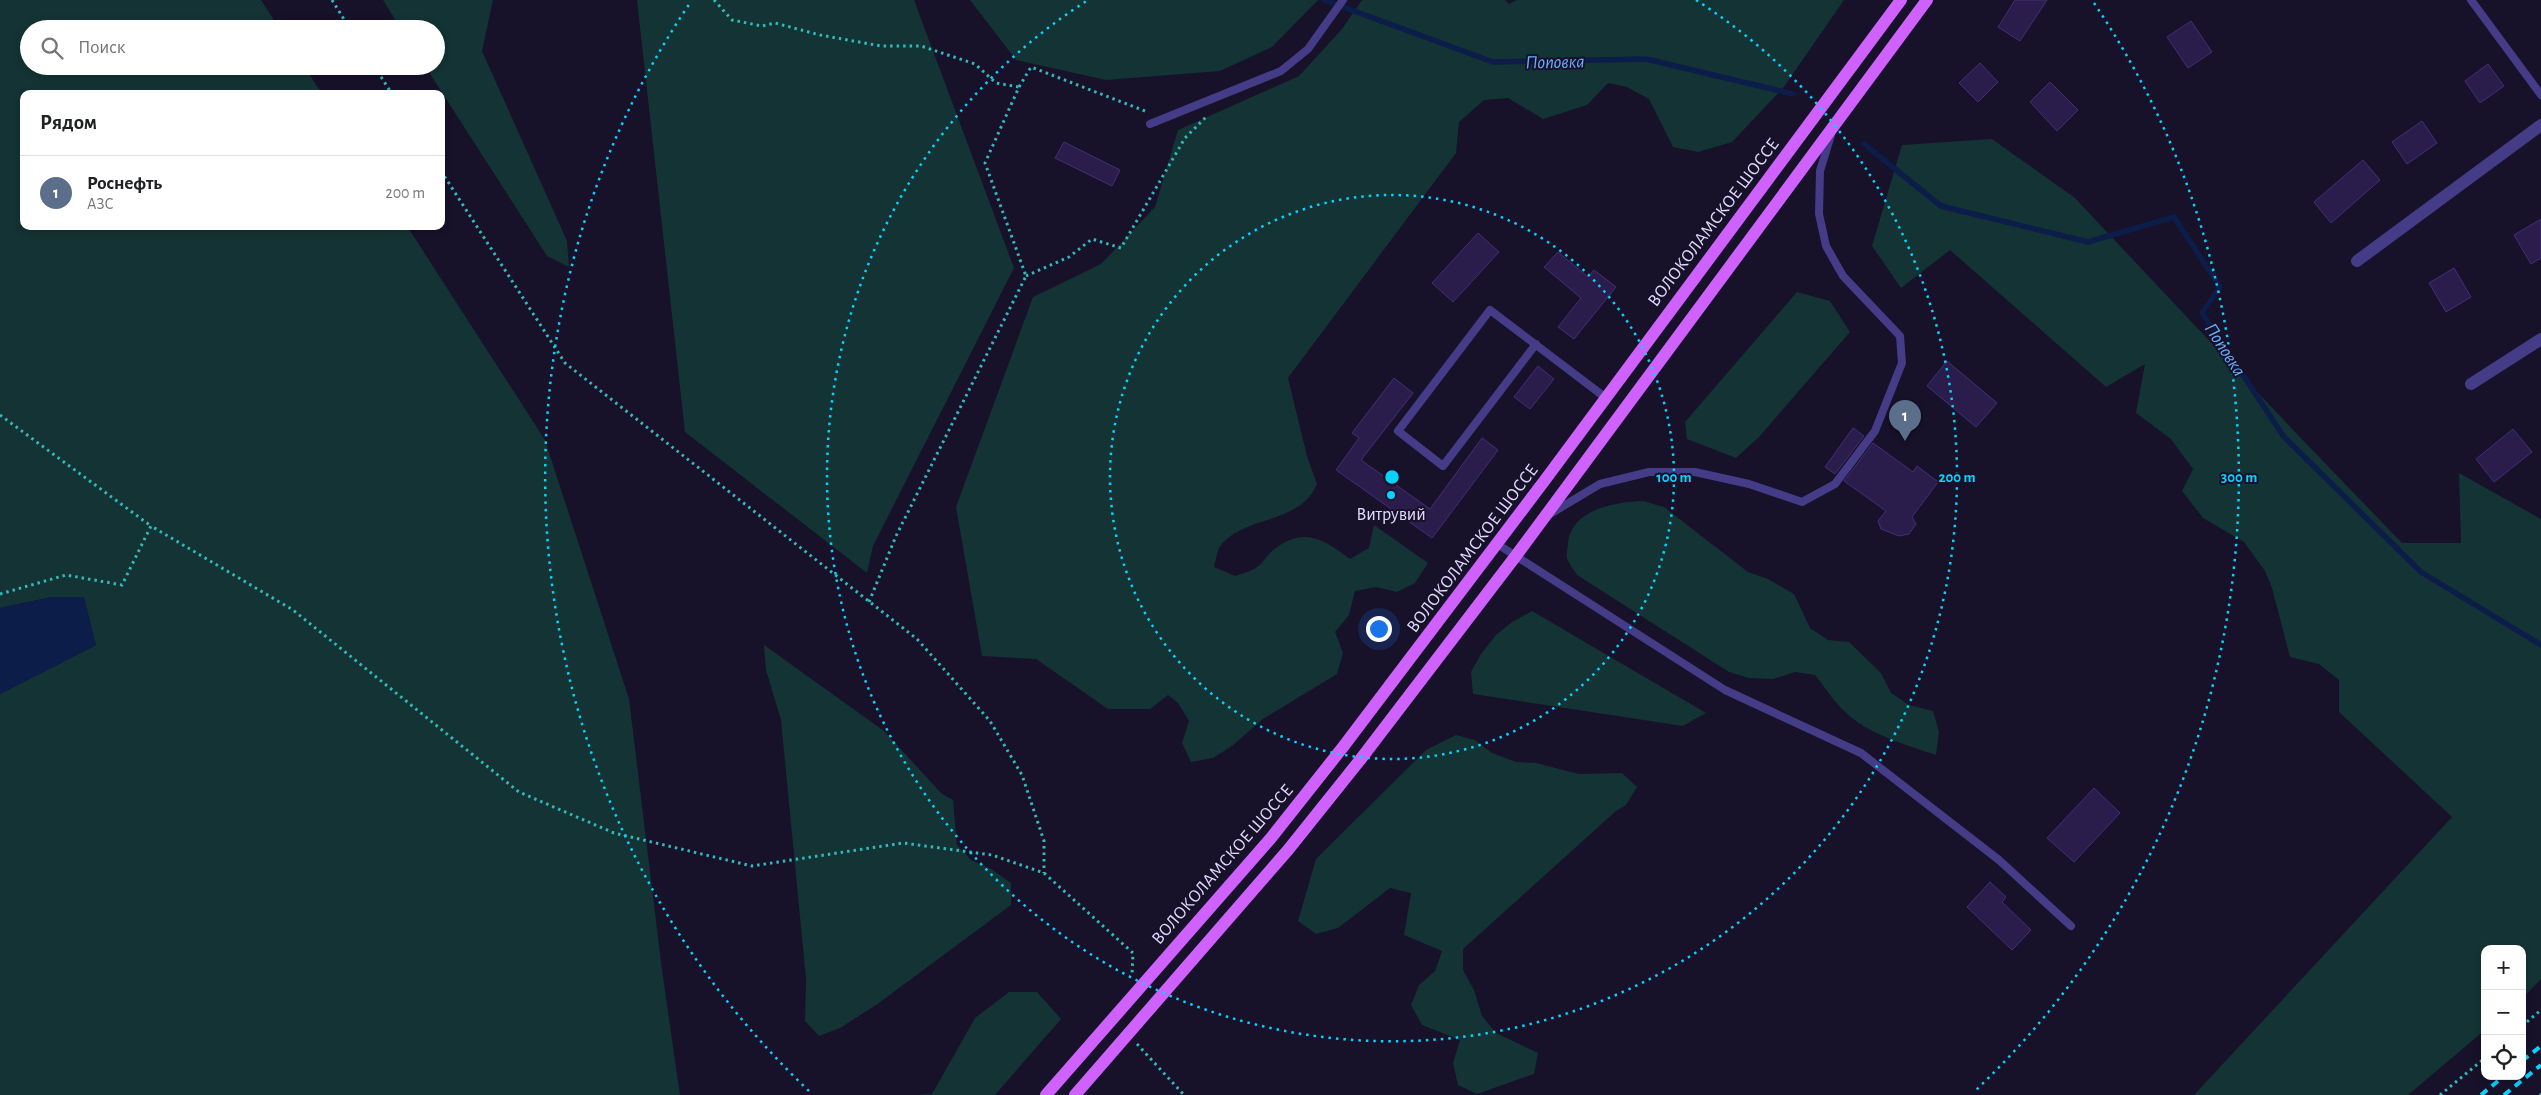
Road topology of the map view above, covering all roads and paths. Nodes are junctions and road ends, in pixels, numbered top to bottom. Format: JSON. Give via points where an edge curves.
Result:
{"nodes":[{"id":1,"x":332,"y":0,"type":"edge"},
{"id":2,"x":714,"y":0,"type":"edge"},
{"id":3,"x":1344,"y":0,"type":"edge"},
{"id":4,"x":1900,"y":0,"type":"edge"},
{"id":5,"x":1927,"y":0,"type":"edge"},
{"id":6,"x":2471,"y":0,"type":"edge"},
{"id":7,"x":344,"y":20,"type":"edge"},
{"id":8,"x":380,"y":75,"type":"edge"},
{"id":9,"x":1018,"y":87,"type":"junction"},
{"id":10,"x":389,"y":90,"type":"edge"},
{"id":11,"x":2541,"y":95,"type":"edge"},
{"id":12,"x":1212,"y":111,"type":"dead end"},
{"id":13,"x":1164,"y":119,"type":"junction"},
{"id":14,"x":1150,"y":124,"type":"dead end"},
{"id":15,"x":1834,"y":125,"type":"junction"},
{"id":16,"x":2541,"y":125,"type":"edge"},
{"id":17,"x":445,"y":177,"type":"edge"},
{"id":18,"x":2357,"y":261,"type":"dead end"},
{"id":19,"x":1026,"y":276,"type":"junction"},
{"id":20,"x":2541,"y":339,"type":"edge"},
{"id":21,"x":1536,"y":344,"type":"junction"},
{"id":22,"x":2471,"y":384,"type":"dead end"},
{"id":23,"x":1606,"y":398,"type":"junction"},
{"id":24,"x":0,"y":415,"type":"edge"},
{"id":25,"x":1544,"y":518,"type":"junction"},
{"id":26,"x":151,"y":526,"type":"junction"},
{"id":27,"x":1497,"y":544,"type":"junction"},
{"id":28,"x":1515,"y":557,"type":"junction"},
{"id":29,"x":0,"y":594,"type":"edge"},
{"id":30,"x":869,"y":602,"type":"junction"},
{"id":31,"x":1044,"y":873,"type":"junction"},
{"id":32,"x":2071,"y":926,"type":"dead end"},
{"id":33,"x":1133,"y":953,"type":"dead end"},
{"id":34,"x":2541,"y":1010,"type":"edge"},
{"id":35,"x":2526,"y":1023,"type":"edge"},
{"id":36,"x":1127,"y":1033,"type":"junction"},
{"id":37,"x":2481,"y":1061,"type":"edge"},
{"id":38,"x":1046,"y":1095,"type":"edge"},
{"id":39,"x":1075,"y":1095,"type":"edge"},
{"id":40,"x":1184,"y":1095,"type":"edge"},
{"id":41,"x":2440,"y":1095,"type":"edge"}],
"edges":[{"from":1,"to":7,"type":"path"},
{"from":2,"to":9,"type":"path","via":[[732,20],[762,26],[775,23],[881,46],[921,46],[975,64],[996,83]]},
{"from":3,"to":13,"type":"lane","via":[[1308,49],[1282,72]]},
{"from":4,"to":23,"type":"main road","name":"ВОЛОКОЛАМСКОЕ ШОССЕ"},
{"from":5,"to":15,"type":"main road"},
{"from":6,"to":11,"type":"lane"},
{"from":8,"to":10,"type":"path"},
{"from":9,"to":13,"type":"path","via":[[1032,67]]},
{"from":9,"to":19,"type":"path","via":[[985,163]]},
{"from":12,"to":19,"type":"path","via":[[1185,138],[1121,248],[1092,239],[1069,257]]},
{"from":13,"to":14,"type":"lane"},
{"from":15,"to":25,"type":"main road"},
{"from":15,"to":25,"type":"lane","via":[[1820,172],[1819,214],[1826,246],[1843,276],[1900,336],[1902,363],[1875,431],[1835,484],[1802,502],[1749,484],[1695,472],[1649,472],[1600,484]]},
{"from":16,"to":18,"type":"street"},
{"from":17,"to":30,"type":"path","via":[[565,363]]},
{"from":19,"to":30,"type":"path","via":[[896,536]]},
{"from":20,"to":22,"type":"street"},
{"from":21,"to":21,"type":"lane","via":[[1443,466],[1398,431],[1490,310]]},
{"from":21,"to":23,"type":"lane"},
{"from":23,"to":27,"type":"main road","name":"ВОЛОКОЛАМСКОЕ ШОССЕ"},
{"from":24,"to":26,"type":"path"},
{"from":25,"to":28,"type":"main road"},
{"from":26,"to":29,"type":"path","via":[[122,585],[66,575]]},
{"from":26,"to":31,"type":"path","via":[[293,610],[519,792],[614,834],[752,866],[903,843],[992,855]]},
{"from":27,"to":28,"type":"lane"},
{"from":27,"to":38,"type":"main road","name":"ВОЛОКОЛАМСКОЕ ШОССЕ","via":[[1271,838]]},
{"from":28,"to":32,"type":"lane","via":[[1725,690],[1861,753],[1999,860]]},
{"from":28,"to":36,"type":"main road","via":[[1288,850]]},
{"from":30,"to":31,"type":"path","via":[[917,639],[990,721],[1022,775],[1044,841]]},
{"from":31,"to":33,"type":"path"},
{"from":34,"to":35,"type":"path"},
{"from":36,"to":39,"type":"main road"},
{"from":36,"to":40,"type":"path"},
{"from":37,"to":41,"type":"path"}]}
